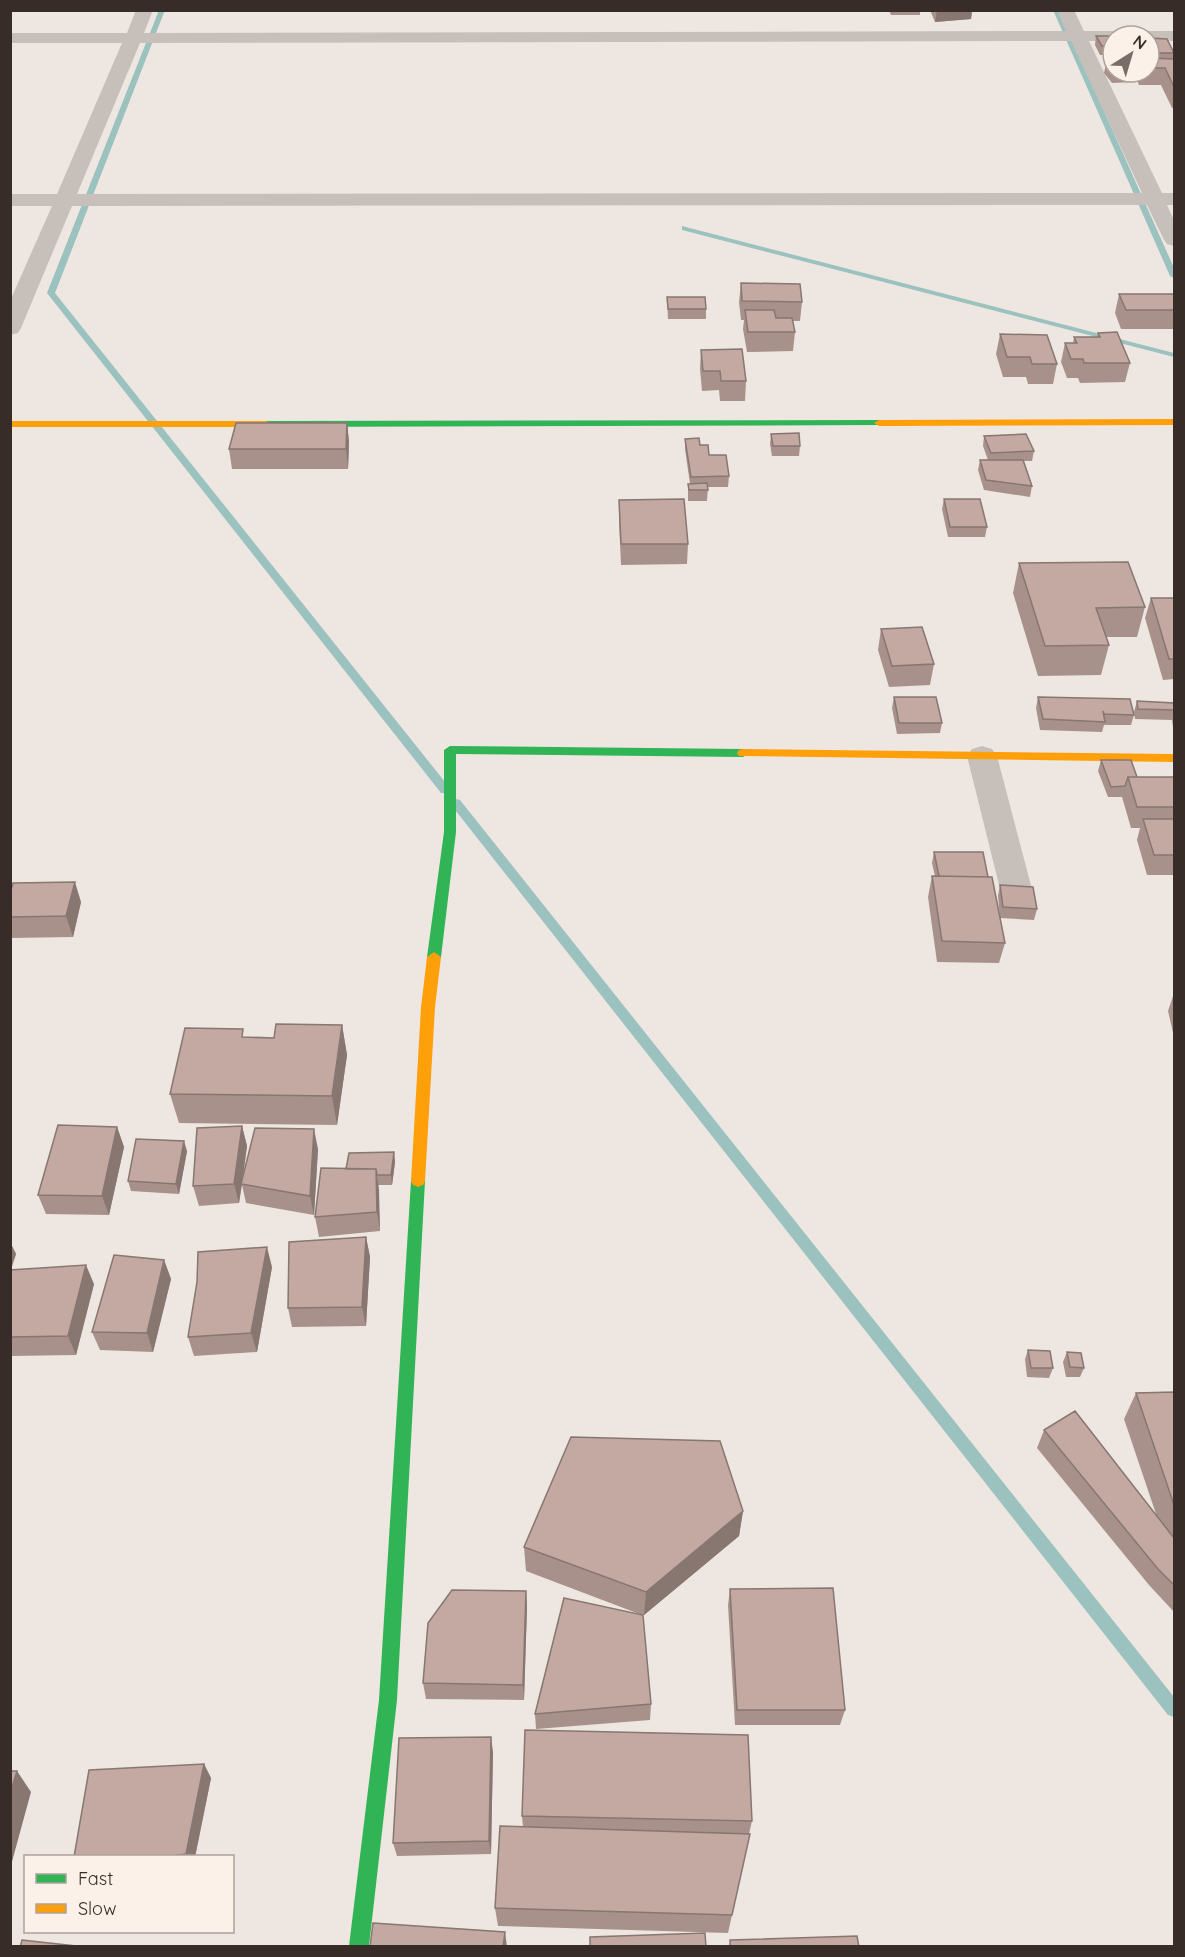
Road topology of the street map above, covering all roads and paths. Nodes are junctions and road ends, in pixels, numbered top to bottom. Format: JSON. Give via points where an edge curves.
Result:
{"nodes":[{"id":1,"x":146,"y":10,"type":"edge"},
{"id":2,"x":1065,"y":10,"type":"edge"},
{"id":3,"x":1077,"y":36,"type":"junction"},
{"id":4,"x":1174,"y":36,"type":"edge"},
{"id":5,"x":10,"y":38,"type":"edge"},
{"id":6,"x":133,"y":39,"type":"junction"},
{"id":7,"x":1174,"y":199,"type":"edge"},
{"id":8,"x":65,"y":200,"type":"junction"},
{"id":9,"x":1154,"y":200,"type":"junction"},
{"id":10,"x":10,"y":201,"type":"edge"},
{"id":11,"x":1174,"y":240,"type":"edge"},
{"id":12,"x":10,"y":328,"type":"edge"},
{"id":13,"x":1174,"y":422,"type":"edge"},
{"id":14,"x":10,"y":424,"type":"edge"},
{"id":15,"x":982,"y":756,"type":"junction"},
{"id":16,"x":1174,"y":758,"type":"edge"},
{"id":17,"x":1018,"y":897,"type":"edge"},
{"id":18,"x":359,"y":1947,"type":"edge"}],
"edges":[{"from":1,"to":6,"type":"street"},
{"from":2,"to":3,"type":"street"},
{"from":3,"to":4,"type":"street"},
{"from":3,"to":6,"type":"street"},
{"from":3,"to":9,"type":"street"},
{"from":5,"to":6,"type":"street"},
{"from":6,"to":8,"type":"street"},
{"from":7,"to":9,"type":"street"},
{"from":8,"to":9,"type":"street"},
{"from":8,"to":10,"type":"street"},
{"from":8,"to":12,"type":"street"},
{"from":9,"to":11,"type":"street"},
{"from":13,"to":14,"type":"street"},
{"from":15,"to":16,"type":"street"},
{"from":15,"to":17,"type":"street"},
{"from":15,"to":18,"type":"street","via":[[450,750],[450,832],[428,1007],[388,1700]]}]}
